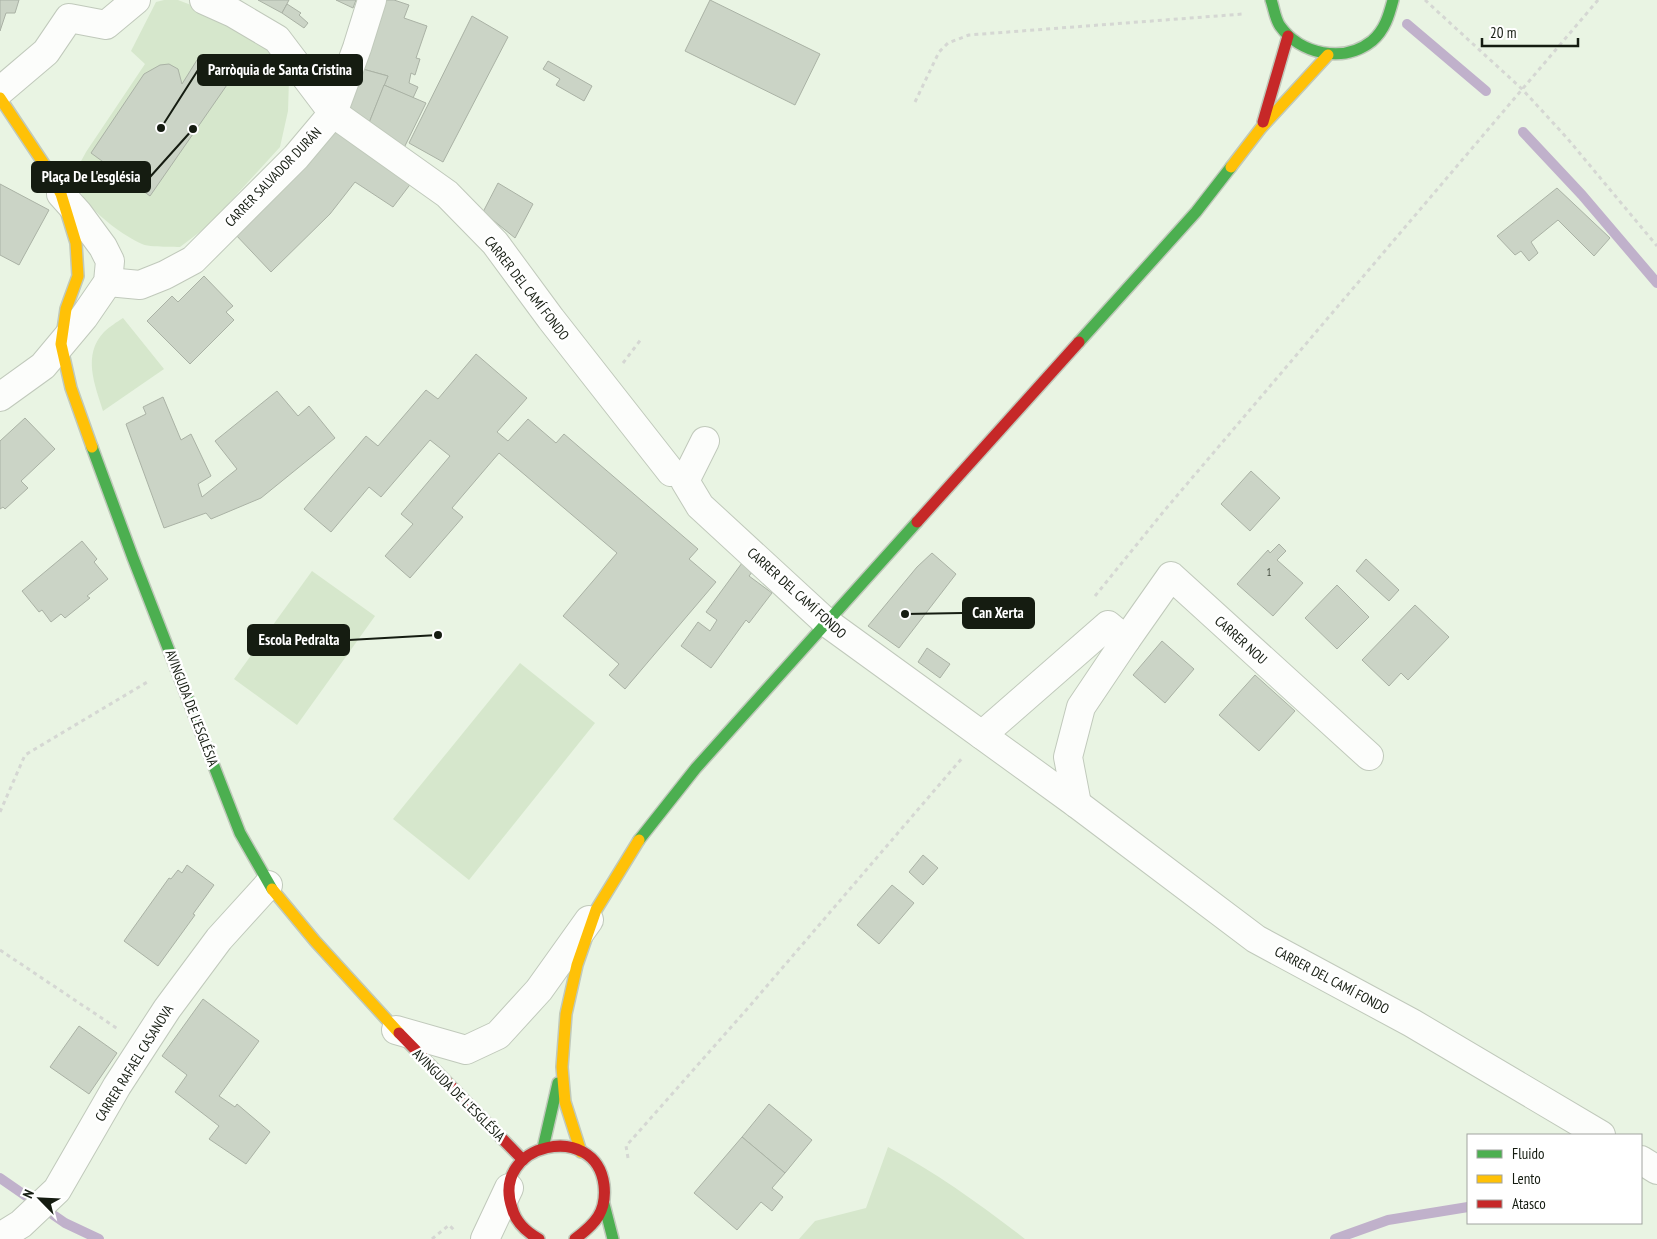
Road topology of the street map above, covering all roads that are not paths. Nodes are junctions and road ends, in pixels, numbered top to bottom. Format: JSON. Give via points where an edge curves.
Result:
{"nodes":[{"id":1,"x":136,"y":0,"type":"edge"},
{"id":2,"x":204,"y":0,"type":"edge"},
{"id":3,"x":372,"y":0,"type":"edge"},
{"id":4,"x":1271,"y":0,"type":"edge"},
{"id":5,"x":1394,"y":0,"type":"edge"},
{"id":6,"x":1288,"y":36,"type":"junction"},
{"id":7,"x":1328,"y":55,"type":"junction"},
{"id":8,"x":0,"y":91,"type":"edge"},
{"id":9,"x":0,"y":98,"type":"edge"},
{"id":10,"x":333,"y":113,"type":"junction"},
{"id":11,"x":1261,"y":128,"type":"junction"},
{"id":12,"x":61,"y":194,"type":"junction"},
{"id":13,"x":108,"y":282,"type":"junction"},
{"id":14,"x":61,"y":344,"type":"junction"},
{"id":15,"x":0,"y":397,"type":"edge"},
{"id":16,"x":705,"y":441,"type":"dead end"},
{"id":17,"x":671,"y":472,"type":"dead end"},
{"id":18,"x":826,"y":622,"type":"junction"},
{"id":19,"x":1126,"y":640,"type":"junction"},
{"id":20,"x":982,"y":735,"type":"junction"},
{"id":21,"x":1369,"y":756,"type":"dead end"},
{"id":22,"x":1077,"y":804,"type":"junction"},
{"id":23,"x":268,"y":885,"type":"junction"},
{"id":24,"x":596,"y":910,"type":"junction"},
{"id":25,"x":396,"y":1030,"type":"junction"},
{"id":26,"x":562,"y":1067,"type":"junction"},
{"id":27,"x":1598,"y":1134,"type":"edge"},
{"id":28,"x":543,"y":1148,"type":"junction"},
{"id":29,"x":581,"y":1152,"type":"junction"},
{"id":30,"x":523,"y":1160,"type":"junction"},
{"id":31,"x":1642,"y":1161,"type":"edge"},
{"id":32,"x":1657,"y":1170,"type":"edge"},
{"id":33,"x":509,"y":1188,"type":"junction"},
{"id":34,"x":604,"y":1204,"type":"junction"},
{"id":35,"x":10,"y":1231,"type":"edge"},
{"id":36,"x":535,"y":1238,"type":"edge"},
{"id":37,"x":485,"y":1239,"type":"edge"},
{"id":38,"x":575,"y":1239,"type":"edge"},
{"id":39,"x":613,"y":1239,"type":"edge"}],
"edges":[{"from":1,"to":8,"type":"street","via":[[106,25],[70,18],[46,52]]},
{"from":2,"to":10,"type":"street","name":"CARRER DEL CAMÍ FONDO","via":[[277,39]]},
{"from":3,"to":10,"type":"street","name":"CARRER SALVADOR DURÁN"},
{"from":4,"to":6,"type":"street"},
{"from":5,"to":7,"type":"street","via":[[1384,27],[1370,43],[1350,53]]},
{"from":6,"to":7,"type":"street","via":[[1302,48]]},
{"from":6,"to":11,"type":"street"},
{"from":7,"to":11,"type":"street"},
{"from":9,"to":12,"type":"street","name":"AVINGUDA DE L'ESGLÉSIA"},
{"from":10,"to":13,"type":"street","name":"CARRER SALVADOR DURÁN","via":[[296,157],[193,260],[140,285]]},
{"from":10,"to":17,"type":"street","name":"CARRER DEL CAMÍ FONDO","via":[[447,194],[494,242]]},
{"from":11,"to":18,"type":"street","via":[[1196,212]]},
{"from":12,"to":13,"type":"street","name":"AVINGUDA DE L'ESGLÉSIA","via":[[78,213],[110,261]]},
{"from":12,"to":14,"type":"street","name":"AVINGUDA DE L'ESGLÉSIA","via":[[76,243],[78,276],[66,309]]},
{"from":13,"to":14,"type":"street"},
{"from":14,"to":15,"type":"street","via":[[43,366]]},
{"from":14,"to":23,"type":"street","name":"AVINGUDA DE L'ESGLÉSIA","via":[[71,388],[175,666],[240,833]]},
{"from":16,"to":18,"type":"street","name":"CARRER DEL CAMÍ FONDO","via":[[685,481],[700,506]]},
{"from":18,"to":20,"type":"street","name":"CARRER DEL CAMÍ FONDO"},
{"from":18,"to":24,"type":"street","via":[[696,768],[637,843]]},
{"from":19,"to":20,"type":"street","via":[[1108,625]]},
{"from":19,"to":21,"type":"street","name":"CARRER NOU","via":[[1171,576]]},
{"from":19,"to":22,"type":"street","via":[[1081,707],[1068,757]]},
{"from":20,"to":22,"type":"street","name":"CARRER DEL CAMÍ FONDO"},
{"from":22,"to":27,"type":"street","name":"CARRER DEL CAMÍ FONDO","via":[[1256,939],[1412,1023]]},
{"from":23,"to":25,"type":"street","name":"AVINGUDA DE L'ESGLÉSIA"},
{"from":23,"to":35,"type":"street","name":"CARRER RAFAEL CASANOVA","via":[[219,939],[167,1009],[117,1086],[57,1190]]},
{"from":24,"to":25,"type":"street","name":"AVINGUDA DE L'ESGLÉSIA","via":[[539,990],[498,1035],[466,1050]]},
{"from":24,"to":26,"type":"street","via":[[577,965],[566,1014]]},
{"from":25,"to":30,"type":"street","name":"AVINGUDA DE L'ESGLÉSIA"},
{"from":26,"to":28,"type":"street"},
{"from":26,"to":29,"type":"street","via":[[565,1102]]},
{"from":28,"to":29,"type":"street","via":[[562,1146]]},
{"from":28,"to":30,"type":"street"},
{"from":29,"to":34,"type":"street","via":[[601,1174],[605,1184]]},
{"from":30,"to":33,"type":"street"},
{"from":31,"to":32,"type":"street"},
{"from":33,"to":36,"type":"street","via":[[514,1217]]},
{"from":33,"to":37,"type":"street"},
{"from":34,"to":38,"type":"street","via":[[590,1230]]},
{"from":34,"to":39,"type":"street"}]}
